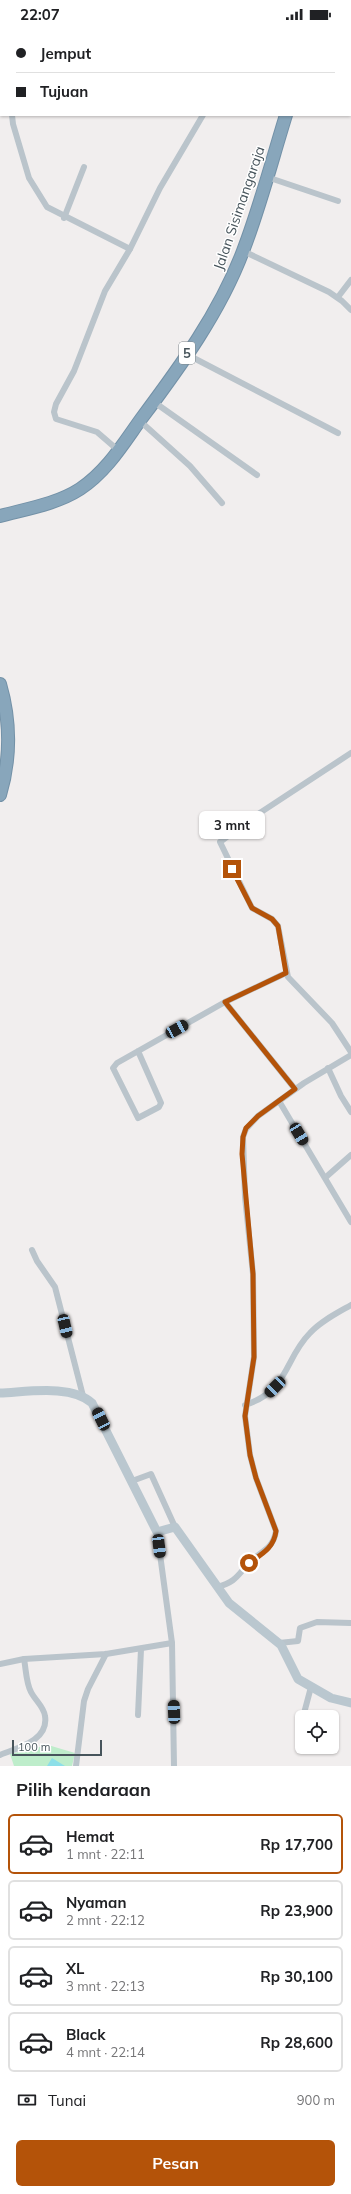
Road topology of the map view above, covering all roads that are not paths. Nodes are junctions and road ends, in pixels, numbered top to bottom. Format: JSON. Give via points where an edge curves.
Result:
{"nodes":[{"id":1,"x":12,"y":116,"type":"edge"},
{"id":2,"x":202,"y":116,"type":"edge"},
{"id":3,"x":286,"y":116,"type":"edge"},
{"id":4,"x":84,"y":168,"type":"dead end"},
{"id":5,"x":267,"y":177,"type":"junction"},
{"id":6,"x":338,"y":201,"type":"dead end"},
{"id":7,"x":64,"y":218,"type":"junction"},
{"id":8,"x":130,"y":249,"type":"junction"},
{"id":9,"x":243,"y":251,"type":"junction"},
{"id":10,"x":351,"y":280,"type":"edge"},
{"id":11,"x":338,"y":297,"type":"junction"},
{"id":12,"x":351,"y":310,"type":"edge"},
{"id":13,"x":186,"y":354,"type":"junction"},
{"id":14,"x":154,"y":402,"type":"junction"},
{"id":15,"x":140,"y":420,"type":"junction"},
{"id":16,"x":338,"y":433,"type":"dead end"},
{"id":17,"x":119,"y":451,"type":"junction"},
{"id":18,"x":257,"y":475,"type":"dead end"},
{"id":19,"x":222,"y":503,"type":"dead end"},
{"id":20,"x":0,"y":516,"type":"edge"},
{"id":21,"x":0,"y":684,"type":"edge"},
{"id":22,"x":351,"y":752,"type":"edge"},
{"id":23,"x":0,"y":795,"type":"edge"},
{"id":24,"x":286,"y":973,"type":"junction"},
{"id":25,"x":225,"y":1002,"type":"junction"},
{"id":26,"x":138,"y":1052,"type":"junction"},
{"id":27,"x":351,"y":1052,"type":"edge"},
{"id":28,"x":351,"y":1055,"type":"edge"},
{"id":29,"x":328,"y":1068,"type":"junction"},
{"id":30,"x":295,"y":1089,"type":"junction"},
{"id":31,"x":279,"y":1101,"type":"junction"},
{"id":32,"x":351,"y":1112,"type":"edge"},
{"id":33,"x":351,"y":1155,"type":"edge"},
{"id":34,"x":326,"y":1177,"type":"junction"},
{"id":35,"x":351,"y":1222,"type":"edge"},
{"id":36,"x":32,"y":1250,"type":"dead end"},
{"id":37,"x":351,"y":1305,"type":"edge"},
{"id":38,"x":344,"y":1309,"type":"junction"},
{"id":39,"x":351,"y":1310,"type":"edge"},
{"id":40,"x":0,"y":1393,"type":"edge"},
{"id":41,"x":83,"y":1396,"type":"junction"},
{"id":42,"x":245,"y":1405,"type":"junction"},
{"id":43,"x":132,"y":1481,"type":"junction"},
{"id":44,"x":175,"y":1527,"type":"junction"},
{"id":45,"x":157,"y":1532,"type":"junction"},
{"id":46,"x":217,"y":1586,"type":"junction"},
{"id":47,"x":351,"y":1623,"type":"edge"},
{"id":48,"x":172,"y":1643,"type":"junction"},
{"id":49,"x":279,"y":1643,"type":"junction"},
{"id":50,"x":141,"y":1649,"type":"junction"},
{"id":51,"x":106,"y":1654,"type":"junction"},
{"id":52,"x":24,"y":1659,"type":"junction"},
{"id":53,"x":0,"y":1664,"type":"edge"},
{"id":54,"x":311,"y":1687,"type":"junction"},
{"id":55,"x":351,"y":1703,"type":"edge"},
{"id":56,"x":305,"y":1710,"type":"edge"},
{"id":57,"x":138,"y":1715,"type":"dead end"},
{"id":58,"x":0,"y":1755,"type":"edge"},
{"id":59,"x":76,"y":1766,"type":"edge"},
{"id":60,"x":174,"y":1766,"type":"edge"}],
"edges":[{"from":1,"to":7,"type":"street","via":[[34,189],[47,207]]},
{"from":2,"to":8,"type":"street","via":[[160,188]]},
{"from":3,"to":5,"type":"highway","name":"Jalan Sisimangaraja","number":"5"},
{"from":4,"to":7,"type":"street"},
{"from":5,"to":6,"type":"street"},
{"from":5,"to":9,"type":"highway","name":"Jalan Sisimangaraja","number":"5"},
{"from":7,"to":8,"type":"street"},
{"from":8,"to":17,"type":"street","via":[[106,291],[83,351],[54,412],[56,419],[97,432]]},
{"from":9,"to":11,"type":"street"},
{"from":9,"to":13,"type":"highway","name":"Jalan Sisimangaraja","number":"5","via":[[206,325]]},
{"from":10,"to":11,"type":"street"},
{"from":11,"to":12,"type":"street"},
{"from":13,"to":14,"type":"highway","name":"Jalan Sisimangaraja","number":"5"},
{"from":13,"to":16,"type":"street"},
{"from":14,"to":15,"type":"highway","name":"Jalan Sisimangaraja","number":"5"},
{"from":14,"to":18,"type":"street"},
{"from":15,"to":17,"type":"highway","name":"Jalan Sisimangaraja","number":"5"},
{"from":15,"to":19,"type":"street","via":[[190,466]]},
{"from":17,"to":20,"type":"highway","name":"Jalan Sisimangaraja","number":"5","via":[[97,476],[80,489],[67,496]]},
{"from":21,"to":23,"type":"highway","via":[[9,732],[9,754]]},
{"from":22,"to":24,"type":"street","via":[[220,842],[252,908],[272,919],[278,926]]},
{"from":24,"to":25,"type":"street"},
{"from":24,"to":27,"type":"street","via":[[332,1023]]},
{"from":25,"to":26,"type":"street"},
{"from":25,"to":30,"type":"street"},
{"from":26,"to":26,"type":"street","via":[[161,1104],[138,1118],[113,1068],[116,1063]]},
{"from":28,"to":29,"type":"street"},
{"from":29,"to":30,"type":"street"},
{"from":29,"to":32,"type":"street"},
{"from":30,"to":31,"type":"street"},
{"from":31,"to":34,"type":"street"},
{"from":31,"to":42,"type":"street","via":[[253,1120],[243,1137],[245,1197],[253,1281],[254,1357]]},
{"from":33,"to":34,"type":"street"},
{"from":34,"to":35,"type":"street"},
{"from":36,"to":41,"type":"street","via":[[55,1287]]},
{"from":37,"to":38,"type":"street"},
{"from":38,"to":39,"type":"street"},
{"from":38,"to":42,"type":"street","via":[[310,1332],[288,1370],[266,1395]]},
{"from":40,"to":41,"type":"street","via":[[66,1391]]},
{"from":41,"to":43,"type":"street","via":[[95,1406]]},
{"from":42,"to":46,"type":"street","via":[[250,1455],[275,1528],[275,1538],[268,1550],[249,1563],[237,1578]]},
{"from":43,"to":44,"type":"street","via":[[151,1474]]},
{"from":43,"to":45,"type":"street"},
{"from":44,"to":45,"type":"street"},
{"from":44,"to":46,"type":"street"},
{"from":45,"to":48,"type":"street"},
{"from":46,"to":49,"type":"street","via":[[236,1610]]},
{"from":47,"to":49,"type":"street","via":[[309,1624],[300,1628],[298,1641]]},
{"from":48,"to":50,"type":"street"},
{"from":48,"to":60,"type":"street"},
{"from":49,"to":54,"type":"street","via":[[295,1675]]},
{"from":50,"to":51,"type":"street"},
{"from":50,"to":57,"type":"street"},
{"from":51,"to":52,"type":"street"},
{"from":51,"to":59,"type":"street","via":[[84,1701]]},
{"from":52,"to":53,"type":"street"},
{"from":52,"to":58,"type":"street","via":[[29,1686],[43,1710],[45,1725],[33,1742]]},
{"from":54,"to":55,"type":"street","via":[[330,1698]]},
{"from":54,"to":56,"type":"street"}]}
